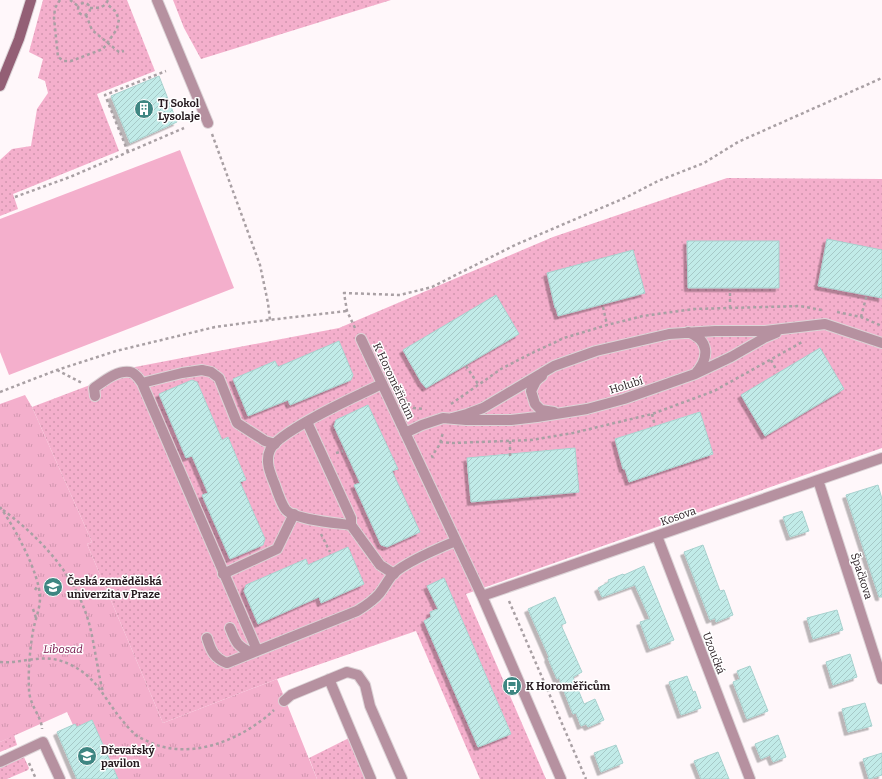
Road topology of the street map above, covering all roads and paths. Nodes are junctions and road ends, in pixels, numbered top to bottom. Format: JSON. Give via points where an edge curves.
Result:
{"nodes":[{"id":1,"x":31,"y":0,"type":"edge"},
{"id":2,"x":60,"y":0,"type":"edge"},
{"id":3,"x":70,"y":0,"type":"edge"},
{"id":4,"x":108,"y":0,"type":"edge"},
{"id":5,"x":157,"y":0,"type":"edge"},
{"id":6,"x":85,"y":1,"type":"edge"},
{"id":7,"x":107,"y":4,"type":"junction"},
{"id":8,"x":78,"y":6,"type":"junction"},
{"id":9,"x":90,"y":8,"type":"junction"},
{"id":10,"x":86,"y":15,"type":"junction"},
{"id":11,"x":107,"y":42,"type":"junction"},
{"id":12,"x":124,"y":51,"type":"dead end"},
{"id":13,"x":166,"y":71,"type":"dead end"},
{"id":14,"x":882,"y":78,"type":"edge"},
{"id":15,"x":0,"y":86,"type":"edge"},
{"id":16,"x":208,"y":123,"type":"joint"},
{"id":17,"x":184,"y":128,"type":"dead end"},
{"id":18,"x":128,"y":152,"type":"junction"},
{"id":19,"x":15,"y":197,"type":"dead end"},
{"id":20,"x":730,"y":289,"type":"dead end"},
{"id":21,"x":867,"y":294,"type":"dead end"},
{"id":22,"x":603,"y":307,"type":"dead end"},
{"id":23,"x":730,"y":308,"type":"dead end"},
{"id":24,"x":347,"y":311,"type":"junction"},
{"id":25,"x":861,"y":317,"type":"dead end"},
{"id":26,"x":270,"y":320,"type":"junction"},
{"id":27,"x":607,"y":325,"type":"dead end"},
{"id":28,"x":785,"y":329,"type":"junction"},
{"id":29,"x":688,"y":332,"type":"junction"},
{"id":30,"x":361,"y":340,"type":"joint"},
{"id":31,"x":882,"y":343,"type":"edge"},
{"id":32,"x":771,"y":360,"type":"dead end"},
{"id":33,"x":466,"y":366,"type":"dead end"},
{"id":34,"x":554,"y":366,"type":"junction"},
{"id":35,"x":57,"y":370,"type":"junction"},
{"id":36,"x":777,"y":371,"type":"dead end"},
{"id":37,"x":695,"y":374,"type":"junction"},
{"id":38,"x":142,"y":383,"type":"junction"},
{"id":39,"x":382,"y":384,"type":"junction"},
{"id":40,"x":478,"y":384,"type":"dead end"},
{"id":41,"x":0,"y":392,"type":"edge"},
{"id":42,"x":95,"y":392,"type":"joint"},
{"id":43,"x":562,"y":413,"type":"junction"},
{"id":44,"x":652,"y":414,"type":"dead end"},
{"id":45,"x":452,"y":418,"type":"junction"},
{"id":46,"x":307,"y":422,"type":"junction"},
{"id":47,"x":656,"y":426,"type":"dead end"},
{"id":48,"x":405,"y":433,"type":"junction"},
{"id":49,"x":510,"y":441,"type":"dead end"},
{"id":50,"x":275,"y":444,"type":"junction"},
{"id":51,"x":510,"y":456,"type":"dead end"},
{"id":52,"x":882,"y":458,"type":"edge"},
{"id":53,"x":818,"y":480,"type":"junction"},
{"id":54,"x":0,"y":507,"type":"edge"},
{"id":55,"x":294,"y":514,"type":"junction"},
{"id":56,"x":351,"y":525,"type":"junction"},
{"id":57,"x":657,"y":536,"type":"junction"},
{"id":58,"x":456,"y":541,"type":"junction"},
{"id":59,"x":223,"y":574,"type":"junction"},
{"id":60,"x":394,"y":574,"type":"junction"},
{"id":61,"x":38,"y":584,"type":"junction"},
{"id":62,"x":35,"y":590,"type":"dead end"},
{"id":63,"x":482,"y":596,"type":"junction"},
{"id":64,"x":33,"y":609,"type":"dead end"},
{"id":65,"x":36,"y":618,"type":"junction"},
{"id":66,"x":230,"y":628,"type":"dead end"},
{"id":67,"x":207,"y":638,"type":"dead end"},
{"id":68,"x":254,"y":651,"type":"junction"},
{"id":69,"x":30,"y":659,"type":"junction"},
{"id":70,"x":0,"y":662,"type":"edge"},
{"id":71,"x":882,"y":679,"type":"edge"},
{"id":72,"x":329,"y":680,"type":"junction"},
{"id":73,"x":103,"y":693,"type":"junction"},
{"id":74,"x":284,"y":701,"type":"joint"},
{"id":75,"x":43,"y":742,"type":"junction"},
{"id":76,"x":0,"y":762,"type":"edge"},
{"id":77,"x":60,"y":779,"type":"edge"},
{"id":78,"x":371,"y":779,"type":"edge"},
{"id":79,"x":402,"y":779,"type":"edge"},
{"id":80,"x":561,"y":779,"type":"edge"},
{"id":81,"x":750,"y":779,"type":"edge"}],
"edges":[{"from":1,"to":15,"type":"street"},
{"from":2,"to":11,"type":"path","via":[[55,8],[54,18],[58,57],[71,61],[103,49]]},
{"from":3,"to":8,"type":"path"},
{"from":4,"to":7,"type":"path"},
{"from":5,"to":16,"type":"street"},
{"from":6,"to":8,"type":"path"},
{"from":6,"to":9,"type":"path"},
{"from":7,"to":9,"type":"path"},
{"from":7,"to":11,"type":"path","via":[[115,11],[119,20],[117,29]]},
{"from":8,"to":10,"type":"path","via":[[79,13],[82,16]]},
{"from":9,"to":10,"type":"path"},
{"from":10,"to":11,"type":"path","via":[[92,30]]},
{"from":11,"to":12,"type":"path","via":[[119,52]]},
{"from":13,"to":18,"type":"path","via":[[105,95]]},
{"from":14,"to":24,"type":"path","via":[[738,142],[704,163],[515,245],[432,287],[400,295],[344,293]]},
{"from":16,"to":26,"type":"path","via":[[260,265]]},
{"from":17,"to":18,"type":"path"},
{"from":18,"to":19,"type":"path"},
{"from":20,"to":23,"type":"path"},
{"from":21,"to":25,"type":"path"},
{"from":22,"to":27,"type":"path"},
{"from":24,"to":26,"type":"path"},
{"from":24,"to":30,"type":"path"},
{"from":26,"to":35,"type":"path","via":[[215,327],[116,351]]},
{"from":28,"to":29,"type":"street","name":"Holubí"},
{"from":28,"to":31,"type":"street","name":"Holubí","via":[[825,324]]},
{"from":28,"to":37,"type":"street","name":"Holubí"},
{"from":29,"to":34,"type":"street","name":"Holubí","via":[[602,349]]},
{"from":29,"to":37,"type":"street","via":[[702,341],[706,354],[704,364]]},
{"from":30,"to":39,"type":"street","name":"K Horoměřicům"},
{"from":32,"to":36,"type":"path"},
{"from":33,"to":40,"type":"path"},
{"from":34,"to":43,"type":"street","name":"Holubí","via":[[536,381],[531,391],[535,404],[541,410]]},
{"from":34,"to":45,"type":"street","name":"Holubí","via":[[483,408]]},
{"from":35,"to":41,"type":"path"},
{"from":35,"to":42,"type":"path"},
{"from":37,"to":43,"type":"street","name":"Holubí","via":[[624,399]]},
{"from":38,"to":42,"type":"street","via":[[131,372],[120,373],[109,378]]},
{"from":38,"to":50,"type":"street","via":[[188,372],[211,372],[219,378],[237,423],[265,441]]},
{"from":38,"to":59,"type":"street"},
{"from":39,"to":46,"type":"street"},
{"from":39,"to":48,"type":"street","name":"K Horoměřicům"},
{"from":43,"to":45,"type":"street","name":"Holubí","via":[[511,420]]},
{"from":44,"to":47,"type":"path"},
{"from":45,"to":48,"type":"street","name":"Holubí","via":[[443,418]]},
{"from":46,"to":50,"type":"street","via":[[286,434]]},
{"from":46,"to":56,"type":"street","via":[[351,518]]},
{"from":48,"to":58,"type":"street","name":"K Horoměřicům"},
{"from":49,"to":51,"type":"path"},
{"from":50,"to":55,"type":"street","via":[[267,460],[286,510]]},
{"from":52,"to":53,"type":"street","name":"Kosova"},
{"from":53,"to":57,"type":"street","name":"Kosova"},
{"from":53,"to":71,"type":"street","name":"Špačkova"},
{"from":54,"to":61,"type":"path","via":[[25,549]]},
{"from":54,"to":73,"type":"path","via":[[46,548],[66,574],[79,597],[94,642]]},
{"from":55,"to":56,"type":"street"},
{"from":55,"to":59,"type":"street","via":[[277,549]]},
{"from":56,"to":60,"type":"street","via":[[380,565]]},
{"from":57,"to":63,"type":"street","name":"Kosova"},
{"from":57,"to":81,"type":"street","name":"Uzoučká"},
{"from":58,"to":60,"type":"street","via":[[438,548]]},
{"from":58,"to":63,"type":"street","name":"K Horoměřicům"},
{"from":59,"to":68,"type":"street"},
{"from":60,"to":68,"type":"street","via":[[378,595],[357,611]]},
{"from":61,"to":62,"type":"path"},
{"from":61,"to":65,"type":"path","via":[[40,598]]},
{"from":63,"to":80,"type":"street","name":"K Horoměřicům"},
{"from":64,"to":65,"type":"path"},
{"from":65,"to":69,"type":"path"},
{"from":66,"to":68,"type":"street","via":[[234,640],[240,647]]},
{"from":67,"to":68,"type":"street","via":[[210,649],[218,660],[227,663]]},
{"from":69,"to":70,"type":"path"},
{"from":69,"to":73,"type":"path","via":[[39,657],[71,664],[87,675]]},
{"from":69,"to":75,"type":"path","via":[[31,703],[42,724]]},
{"from":72,"to":74,"type":"street","via":[[291,695]]},
{"from":72,"to":78,"type":"street"},
{"from":72,"to":79,"type":"street","via":[[347,672],[358,675],[365,685],[370,706]]},
{"from":73,"to":74,"type":"path","via":[[121,720],[137,736],[154,745],[187,750],[214,745],[252,728]]},
{"from":75,"to":76,"type":"street"},
{"from":75,"to":77,"type":"street"}]}
